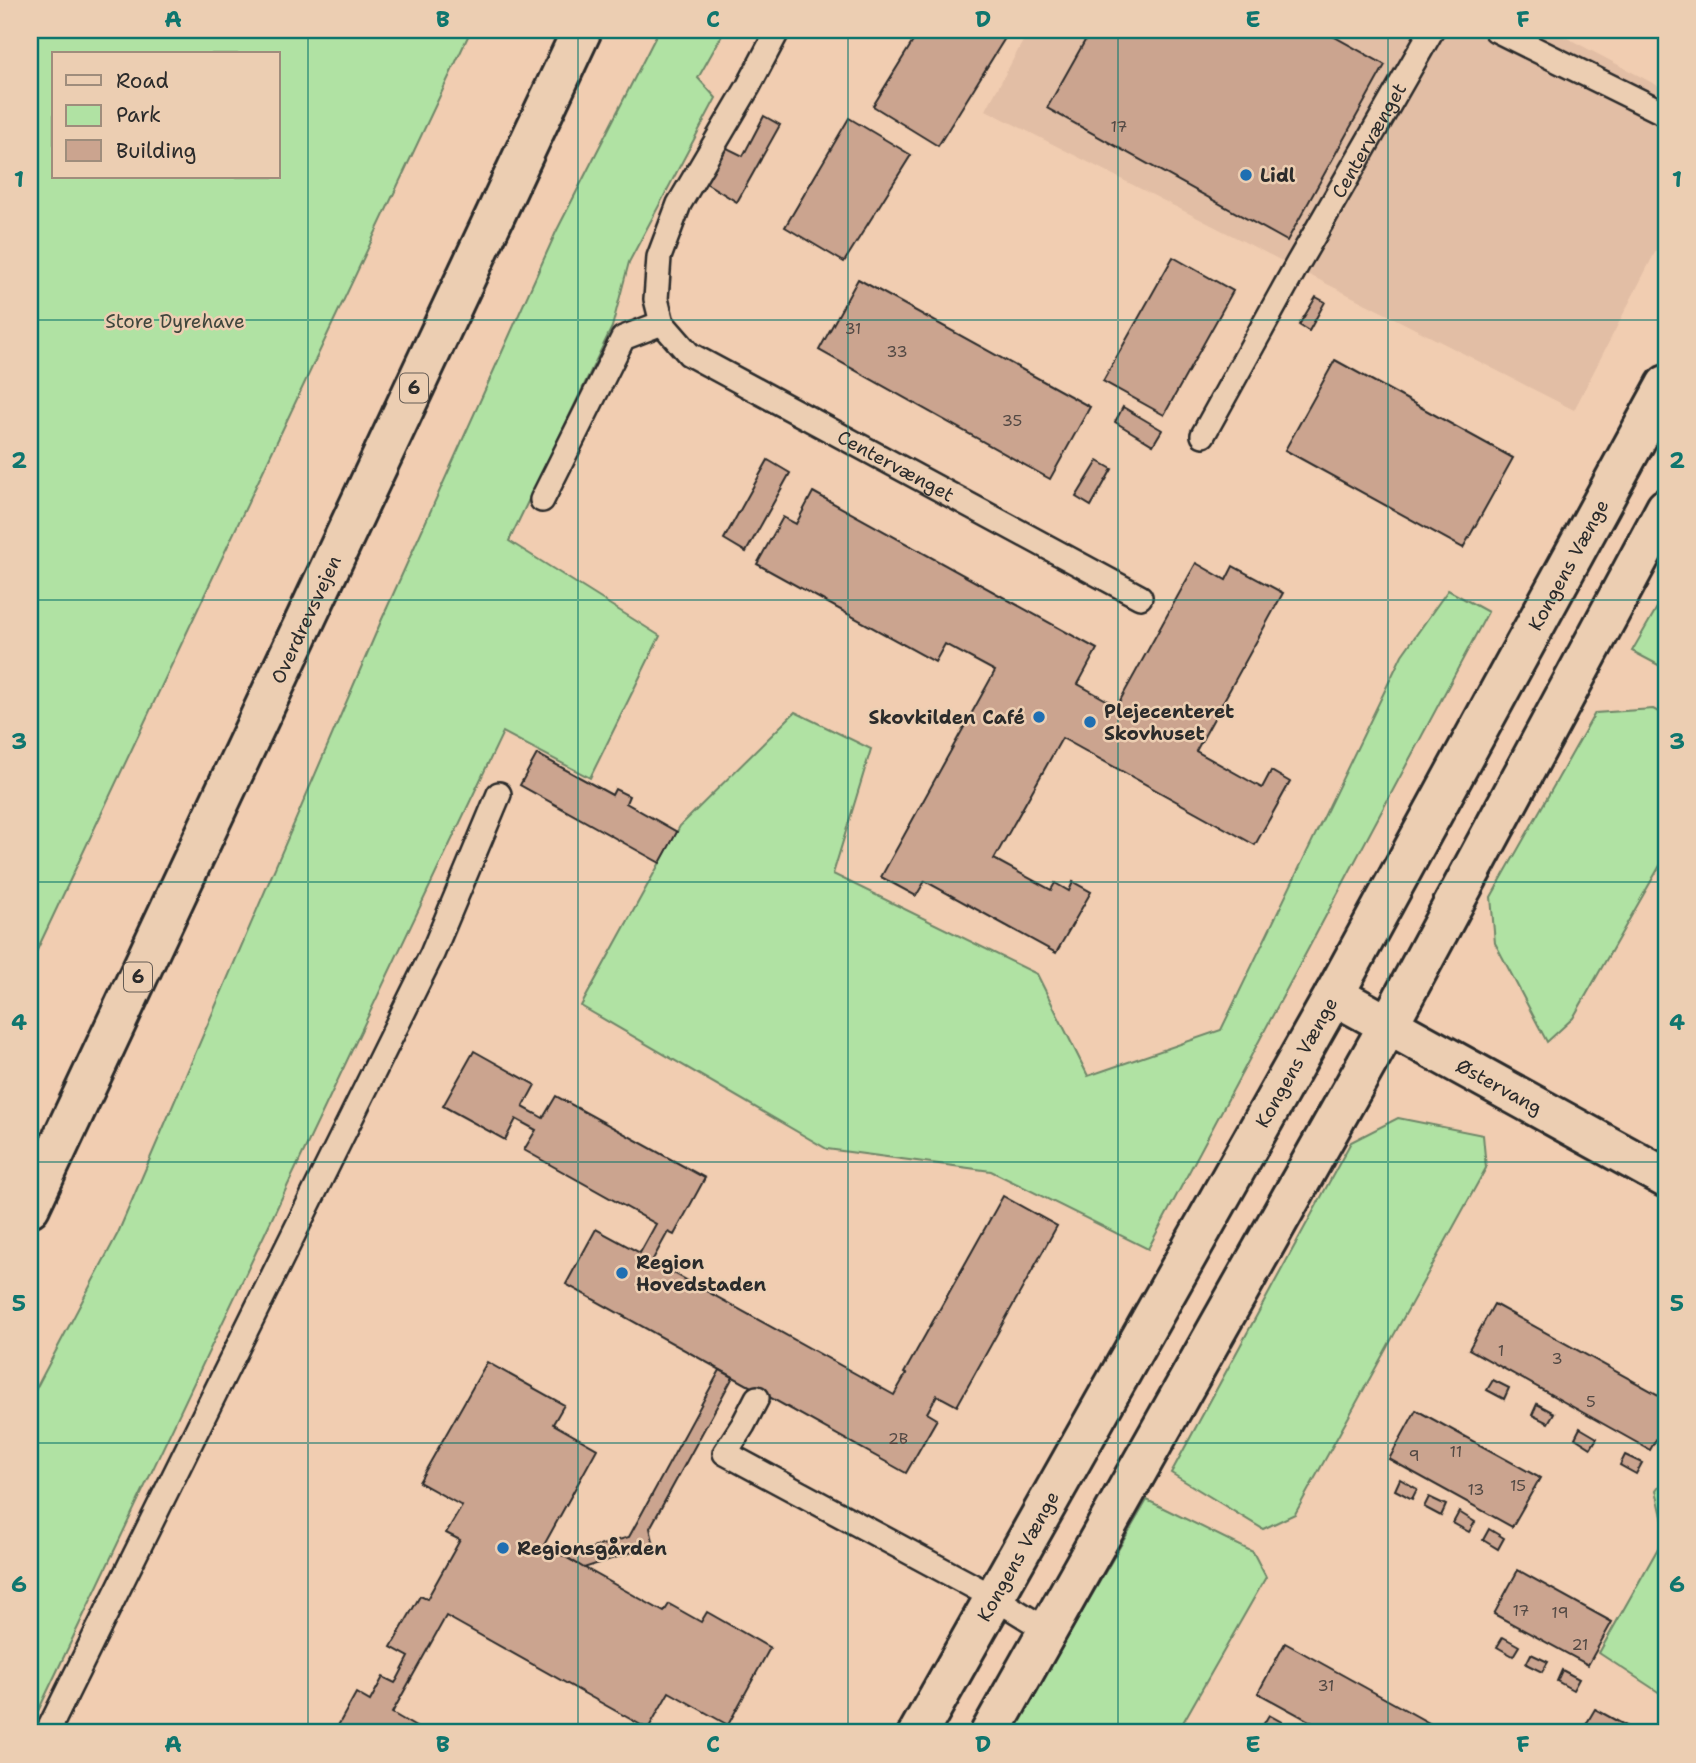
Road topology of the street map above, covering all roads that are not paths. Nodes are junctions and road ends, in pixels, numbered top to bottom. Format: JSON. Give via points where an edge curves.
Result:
{"nodes":[{"id":1,"x":582,"y":30,"type":"edge"},
{"id":2,"x":778,"y":30,"type":"edge"},
{"id":3,"x":1433,"y":30,"type":"edge"},
{"id":4,"x":1496,"y":30,"type":"edge"},
{"id":5,"x":1666,"y":114,"type":"edge"},
{"id":6,"x":662,"y":323,"type":"junction"},
{"id":7,"x":1666,"y":385,"type":"edge"},
{"id":8,"x":1203,"y":435,"type":"dead end"},
{"id":9,"x":542,"y":500,"type":"dead end"},
{"id":10,"x":1666,"y":508,"type":"edge"},
{"id":11,"x":1140,"y":597,"type":"dead end"},
{"id":12,"x":499,"y":794,"type":"dead end"},
{"id":13,"x":1334,"y":995,"type":"junction"},
{"id":14,"x":1390,"y":1024,"type":"junction"},
{"id":15,"x":1666,"y":1178,"type":"edge"},
{"id":16,"x":30,"y":1207,"type":"edge"},
{"id":17,"x":757,"y":1398,"type":"dead end"},
{"id":18,"x":995,"y":1598,"type":"junction"},
{"id":19,"x":1048,"y":1631,"type":"junction"},
{"id":20,"x":47,"y":1733,"type":"edge"},
{"id":21,"x":918,"y":1733,"type":"edge"},
{"id":22,"x":990,"y":1733,"type":"edge"}],
"edges":[{"from":1,"to":16,"type":"street","name":"Overdrevsvejen","number":"6"},
{"from":2,"to":6,"type":"lane","via":[[679,204],[659,257],[656,299]]},
{"from":3,"to":8,"type":"lane","name":"Centervænget"},
{"from":4,"to":5,"type":"lane"},
{"from":6,"to":9,"type":"lane","via":[[623,338]]},
{"from":6,"to":11,"type":"lane","name":"Centervænget","via":[[689,354]]},
{"from":7,"to":13,"type":"street","name":"Kongens Vænge"},
{"from":10,"to":14,"type":"street"},
{"from":12,"to":20,"type":"lane","via":[[432,954]]},
{"from":13,"to":14,"type":"street","name":"Østervang"},
{"from":13,"to":18,"type":"street","name":"Kongens Vænge"},
{"from":14,"to":15,"type":"street","name":"Østervang"},
{"from":14,"to":19,"type":"street"},
{"from":17,"to":18,"type":"lane","via":[[725,1453]]},
{"from":18,"to":19,"type":"lane"},
{"from":18,"to":21,"type":"street","name":"Kongens Vænge"},
{"from":19,"to":22,"type":"street"}]}
